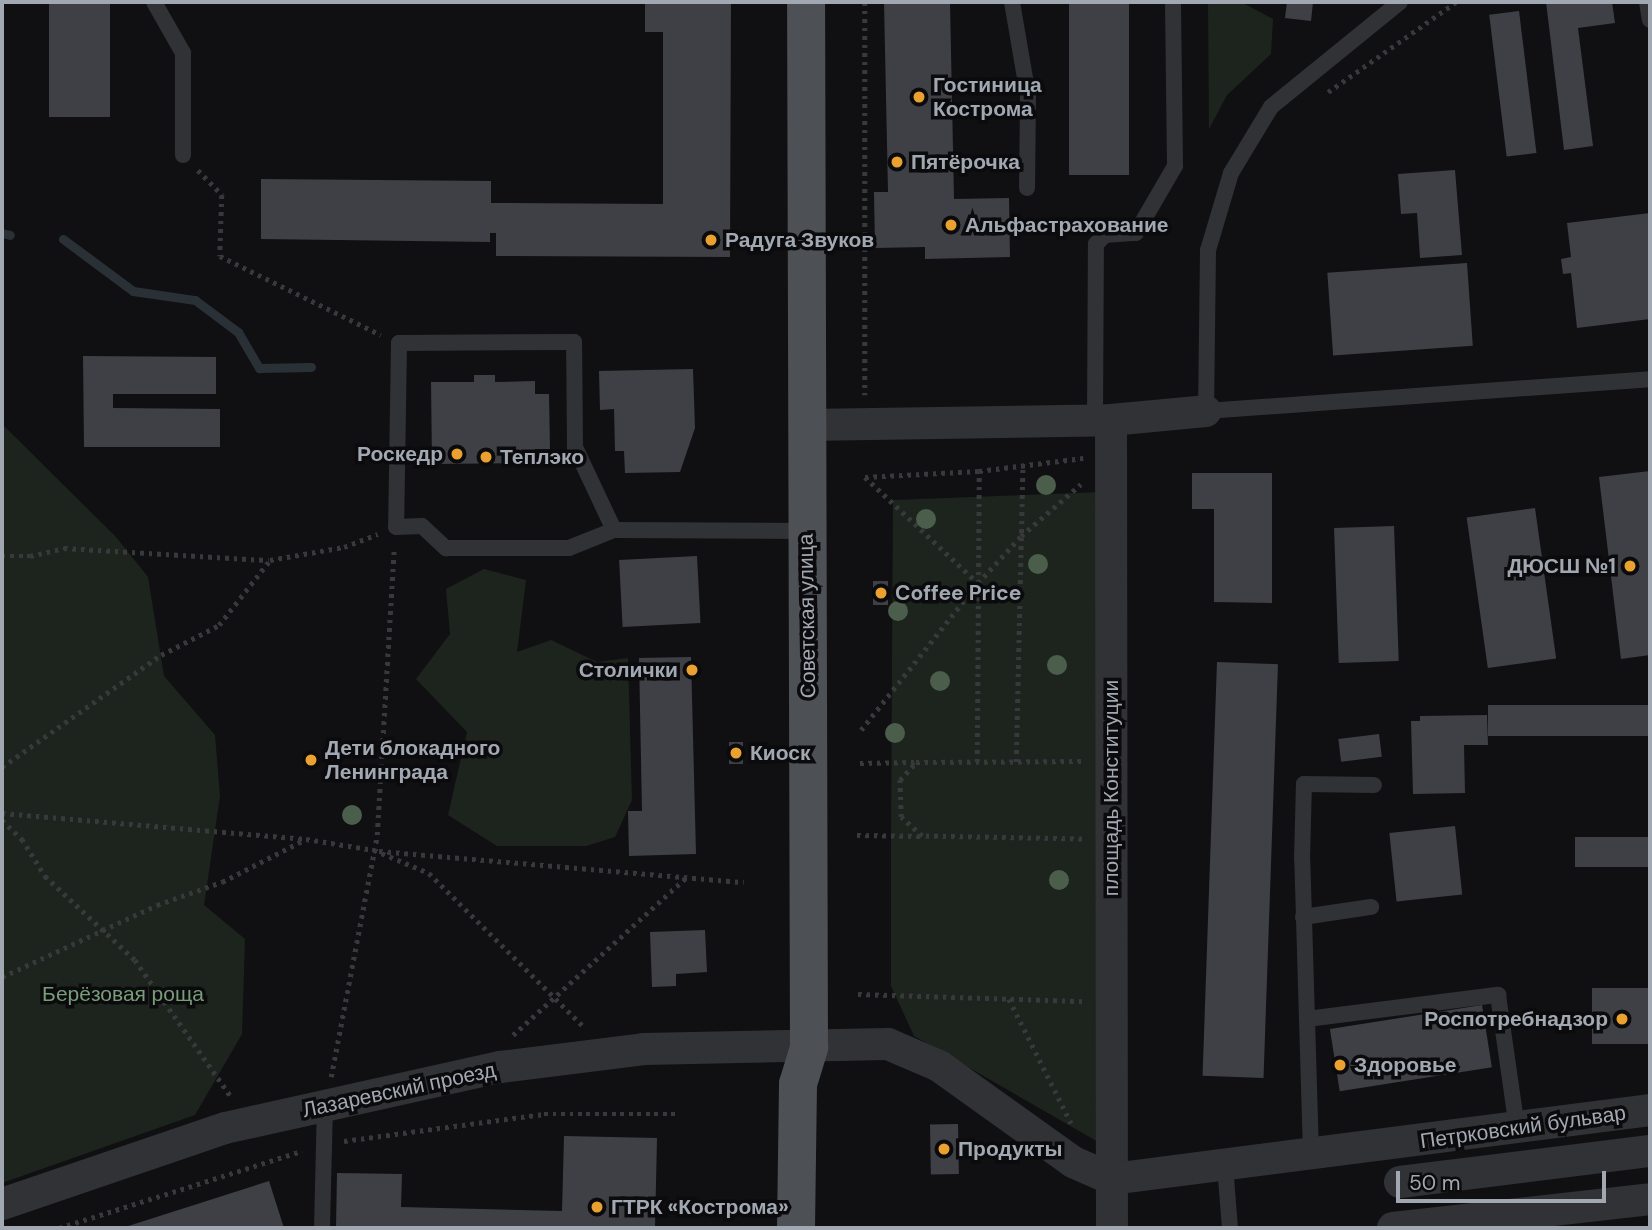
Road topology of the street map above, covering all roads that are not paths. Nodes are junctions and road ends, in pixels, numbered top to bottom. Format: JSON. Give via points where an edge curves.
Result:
{"nodes":[{"id":1,"x":155,"y":2,"type":"edge"},
{"id":2,"x":806,"y":2,"type":"edge"},
{"id":3,"x":1012,"y":2,"type":"edge"},
{"id":4,"x":1173,"y":2,"type":"edge"},
{"id":5,"x":1400,"y":2,"type":"edge"},
{"id":6,"x":1647,"y":2,"type":"edge"},
{"id":7,"x":1650,"y":20,"type":"edge"},
{"id":8,"x":183,"y":155,"type":"road end"},
{"id":9,"x":1027,"y":188,"type":"dead end"},
{"id":10,"x":1650,"y":379,"type":"edge"},
{"id":11,"x":1206,"y":411,"type":"junction"},
{"id":12,"x":1103,"y":420,"type":"junction"},
{"id":13,"x":807,"y":425,"type":"junction"},
{"id":14,"x":614,"y":530,"type":"junction"},
{"id":15,"x":805,"y":530,"type":"junction"},
{"id":16,"x":1374,"y":785,"type":"dead end"},
{"id":17,"x":1371,"y":907,"type":"dead end"},
{"id":18,"x":1303,"y":916,"type":"junction"},
{"id":19,"x":1307,"y":1019,"type":"junction"},
{"id":20,"x":809,"y":1047,"type":"junction"},
{"id":21,"x":325,"y":1105,"type":"junction"},
{"id":22,"x":1650,"y":1110,"type":"edge"},
{"id":23,"x":1517,"y":1128,"type":"junction"},
{"id":24,"x":1075,"y":1148,"type":"junction"},
{"id":25,"x":1650,"y":1151,"type":"edge"},
{"id":26,"x":1311,"y":1154,"type":"junction"},
{"id":27,"x":1225,"y":1165,"type":"junction"},
{"id":28,"x":1112,"y":1167,"type":"junction"},
{"id":29,"x":1400,"y":1182,"type":"dead end"},
{"id":30,"x":1650,"y":1199,"type":"edge"},
{"id":31,"x":2,"y":1204,"type":"edge"},
{"id":32,"x":1575,"y":1218,"type":"edge"},
{"id":33,"x":1112,"y":1221,"type":"edge"},
{"id":34,"x":322,"y":1228,"type":"edge"},
{"id":35,"x":796,"y":1228,"type":"edge"},
{"id":36,"x":1230,"y":1228,"type":"edge"},
{"id":37,"x":1393,"y":1228,"type":"edge"}],
"edges":[{"from":1,"to":8,"type":"lane","via":[[183,53]]},
{"from":2,"to":13,"type":"main road","name":"Советская улица"},
{"from":3,"to":9,"type":"lane","via":[[1027,96]]},
{"from":4,"to":12,"type":"lane","via":[[1175,166],[1136,233],[1105,235],[1096,244]]},
{"from":5,"to":11,"type":"lane","via":[[1271,107],[1231,173],[1208,250]]},
{"from":6,"to":7,"type":"lane"},
{"from":10,"to":11,"type":"lane"},
{"from":11,"to":12,"type":"street"},
{"from":12,"to":13,"type":"street"},
{"from":12,"to":28,"type":"street","name":"площадь Конституции","via":[[1094,757],[1111,840]]},
{"from":13,"to":15,"type":"main road","name":"Советская улица"},
{"from":14,"to":14,"type":"lane","via":[[569,548],[446,548],[422,526],[396,527],[399,343],[574,342],[575,447]]},
{"from":14,"to":15,"type":"lane"},
{"from":15,"to":20,"type":"main road","name":"Советская улица"},
{"from":16,"to":18,"type":"lane","via":[[1304,784]]},
{"from":17,"to":18,"type":"lane"},
{"from":18,"to":19,"type":"lane"},
{"from":19,"to":23,"type":"lane","via":[[1498,995]]},
{"from":19,"to":26,"type":"lane"},
{"from":20,"to":21,"type":"street","name":"Лазаревский проезд","via":[[611,1054],[500,1067]]},
{"from":20,"to":24,"type":"street","name":"Лазаревский проезд","via":[[888,1044],[939,1066]]},
{"from":20,"to":35,"type":"main road","name":"Советская улица","via":[[798,1084]]},
{"from":21,"to":31,"type":"street","name":"Лазаревский проезд","via":[[225,1128]]},
{"from":21,"to":34,"type":"lane"},
{"from":22,"to":23,"type":"street","name":"Петрковский бульвар"},
{"from":23,"to":26,"type":"street","name":"Петрковский бульвар"},
{"from":24,"to":28,"type":"street"},
{"from":24,"to":33,"type":"street"},
{"from":25,"to":29,"type":"street"},
{"from":26,"to":27,"type":"street","name":"Петрковский бульвар"},
{"from":27,"to":28,"type":"street","name":"Петрковский бульвар"},
{"from":27,"to":36,"type":"lane"},
{"from":28,"to":33,"type":"street","name":"площадь Конституции"},
{"from":30,"to":32,"type":"street"},
{"from":32,"to":37,"type":"street"}]}
